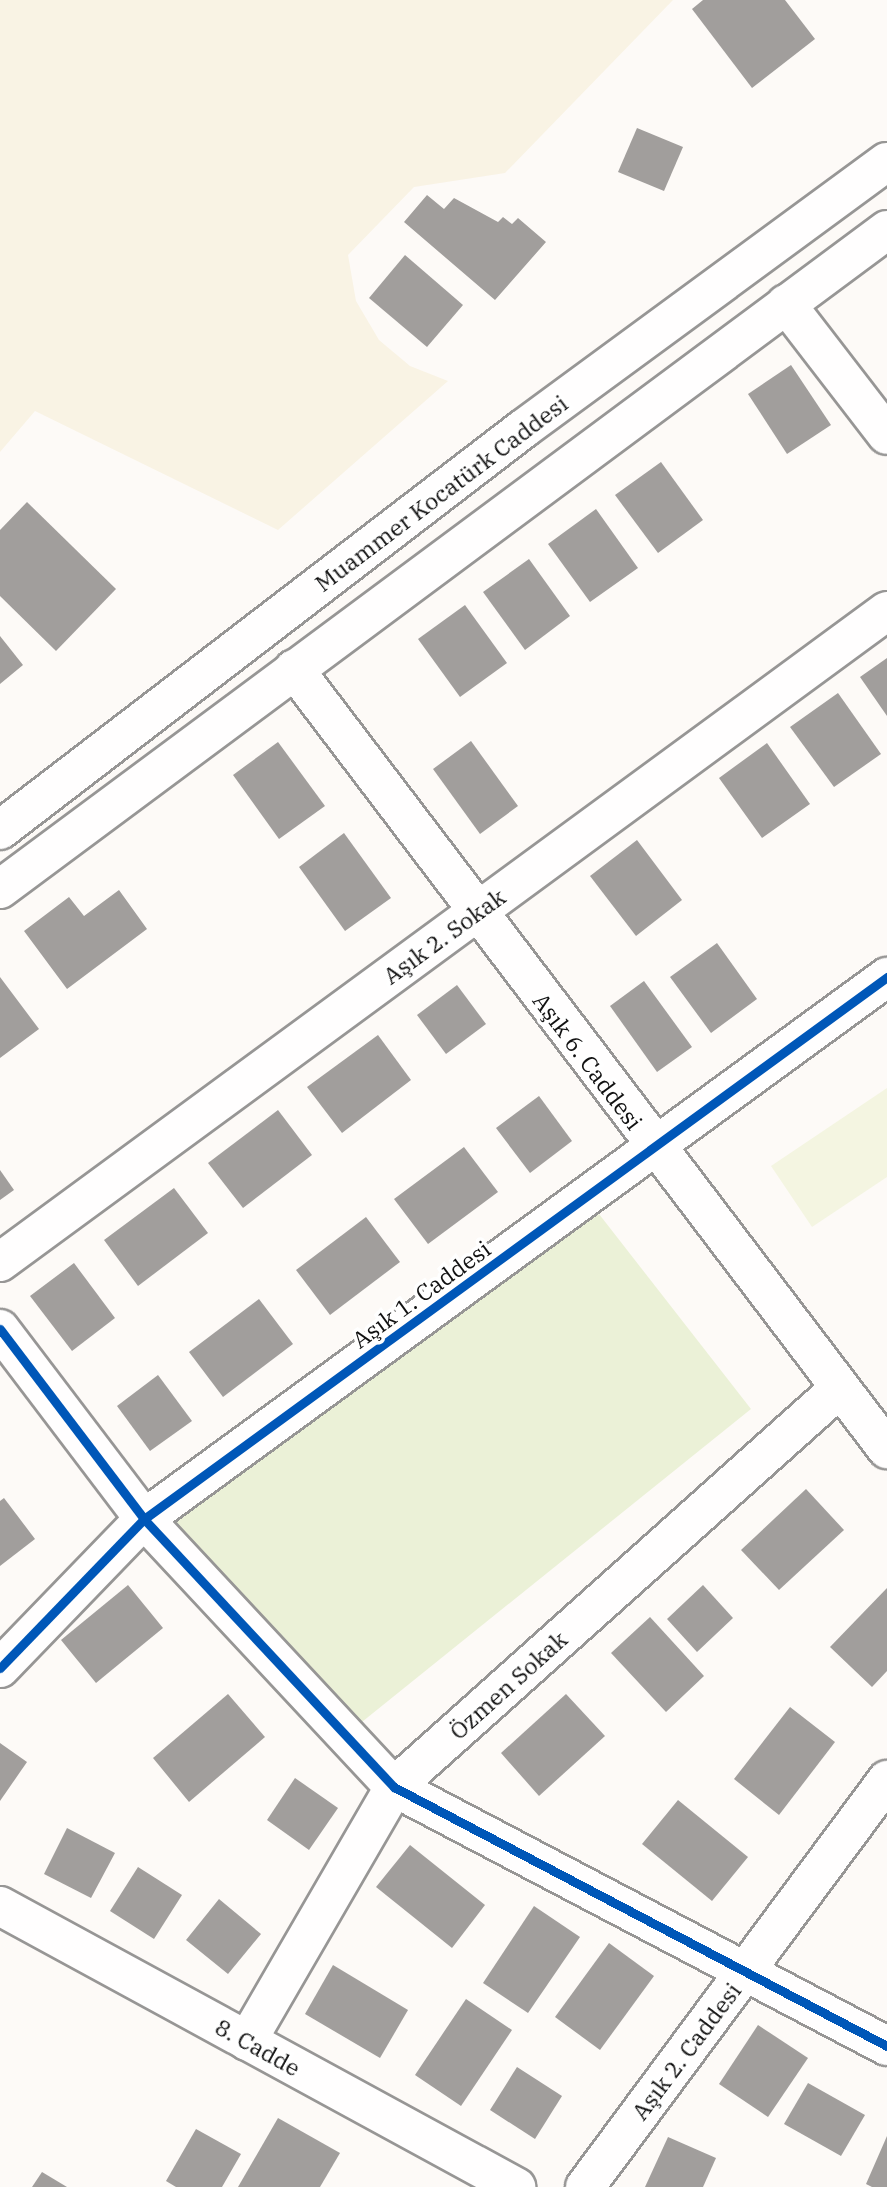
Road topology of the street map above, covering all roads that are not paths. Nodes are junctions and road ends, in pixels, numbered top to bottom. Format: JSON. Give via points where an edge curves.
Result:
{"nodes":[{"id":1,"x":887,"y":162,"type":"edge"},
{"id":2,"x":887,"y":230,"type":"edge"},
{"id":3,"x":786,"y":304,"type":"junction"},
{"id":4,"x":887,"y":435,"type":"edge"},
{"id":5,"x":887,"y":611,"type":"edge"},
{"id":6,"x":294,"y":669,"type":"junction"},
{"id":7,"x":0,"y":830,"type":"edge"},
{"id":8,"x":0,"y":889,"type":"edge"},
{"id":9,"x":477,"y":912,"type":"junction"},
{"id":10,"x":887,"y":977,"type":"edge"},
{"id":11,"x":654,"y":1148,"type":"junction"},
{"id":12,"x":0,"y":1262,"type":"edge"},
{"id":13,"x":0,"y":1329,"type":"edge"},
{"id":14,"x":840,"y":1388,"type":"junction"},
{"id":15,"x":887,"y":1449,"type":"edge"},
{"id":16,"x":144,"y":1519,"type":"junction"},
{"id":17,"x":0,"y":1668,"type":"edge"},
{"id":18,"x":887,"y":1780,"type":"edge"},
{"id":19,"x":394,"y":1787,"type":"junction"},
{"id":20,"x":0,"y":1906,"type":"edge"},
{"id":21,"x":745,"y":1971,"type":"junction"},
{"id":22,"x":247,"y":2041,"type":"junction"},
{"id":23,"x":887,"y":2046,"type":"edge"},
{"id":24,"x":516,"y":2187,"type":"edge"},
{"id":25,"x":585,"y":2187,"type":"edge"}],
"edges":[{"from":1,"to":7,"type":"street","name":"Muammer Kocatürk Caddesi","via":[[523,429]]},
{"from":2,"to":3,"type":"street"},
{"from":3,"to":4,"type":"street"},
{"from":3,"to":6,"type":"street"},
{"from":5,"to":9,"type":"street","name":"Aşık 2. Sokak"},
{"from":6,"to":8,"type":"street"},
{"from":6,"to":9,"type":"street","name":"Aşık 6. Caddesi"},
{"from":9,"to":11,"type":"street","name":"Aşık 6. Caddesi"},
{"from":9,"to":12,"type":"street","name":"Aşık 2. Sokak"},
{"from":10,"to":11,"type":"street","name":"Aşık 1. Caddesi"},
{"from":11,"to":14,"type":"street","name":"Aşık 6. Caddesi"},
{"from":11,"to":16,"type":"street","name":"Aşık 1. Caddesi"},
{"from":13,"to":16,"type":"street"},
{"from":14,"to":15,"type":"street","name":"Aşık 6. Caddesi"},
{"from":14,"to":19,"type":"street","name":"Özmen Sokak"},
{"from":16,"to":17,"type":"street","name":"Aşık 1. Caddesi"},
{"from":16,"to":19,"type":"street"},
{"from":18,"to":21,"type":"street","name":"Aşık 2. Caddesi"},
{"from":19,"to":21,"type":"street"},
{"from":19,"to":22,"type":"street","name":"Özmen Sokak"},
{"from":20,"to":22,"type":"street","name":"8. Cadde"},
{"from":21,"to":23,"type":"street"},
{"from":21,"to":25,"type":"street","name":"Aşık 2. Caddesi"},
{"from":22,"to":24,"type":"street","name":"8. Cadde"}]}
